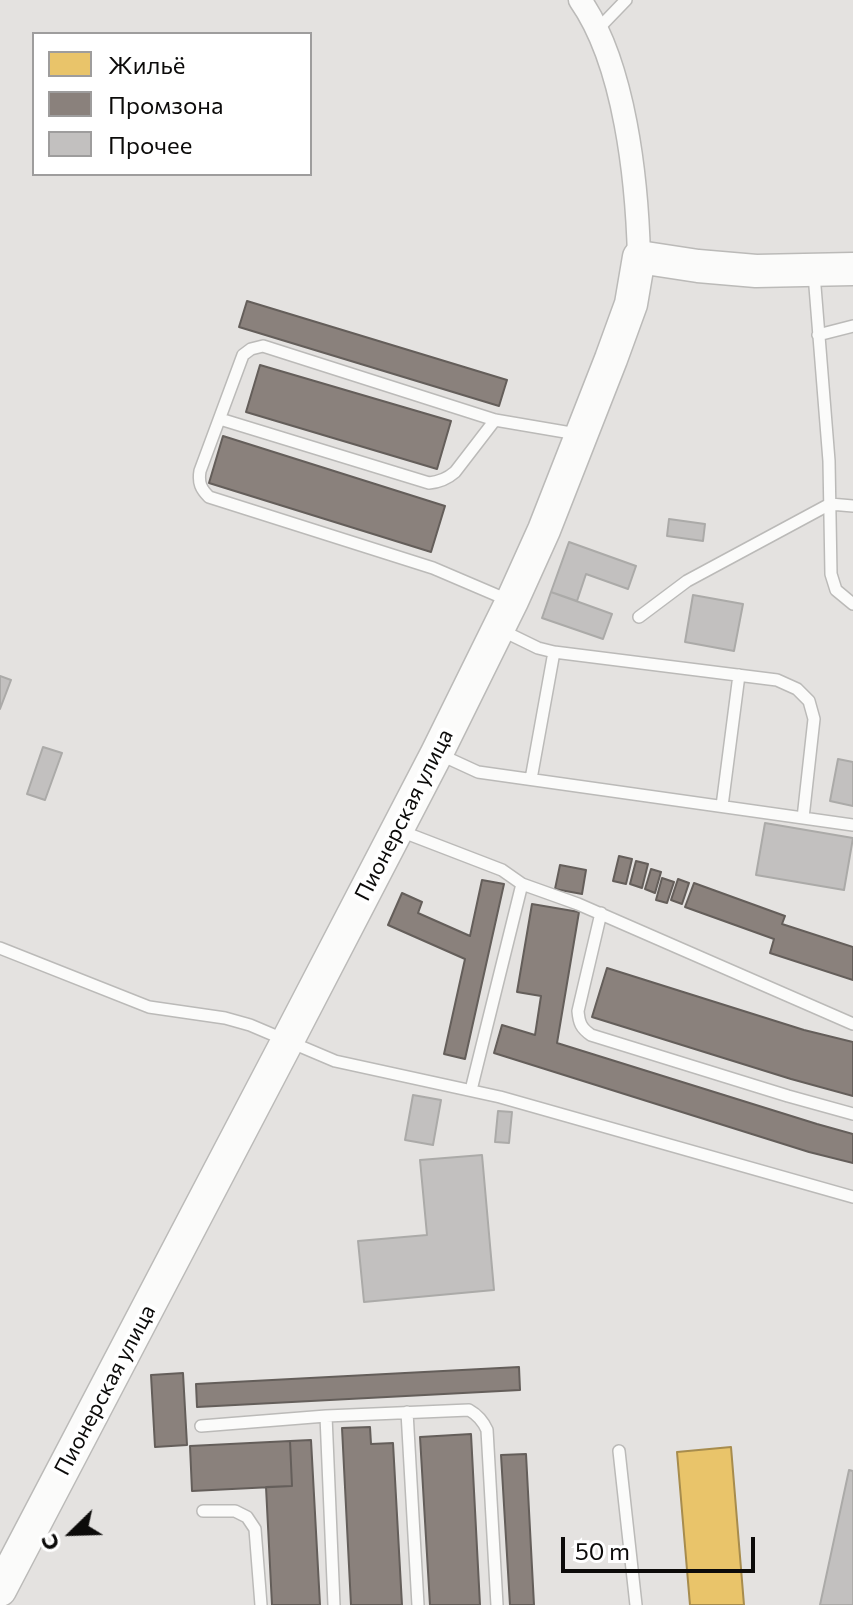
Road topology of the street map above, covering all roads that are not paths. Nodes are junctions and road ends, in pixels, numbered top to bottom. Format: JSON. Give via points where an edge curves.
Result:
{"nodes":[{"id":1,"x":580,"y":0,"type":"edge"},
{"id":2,"x":626,"y":0,"type":"edge"},
{"id":3,"x":597,"y":30,"type":"junction"},
{"id":4,"x":639,"y":257,"type":"junction"},
{"id":5,"x":853,"y":269,"type":"edge"},
{"id":6,"x":814,"y":270,"type":"junction"},
{"id":7,"x":853,"y":326,"type":"edge"},
{"id":8,"x":818,"y":335,"type":"junction"},
{"id":9,"x":220,"y":419,"type":"junction"},
{"id":10,"x":495,"y":420,"type":"junction"},
{"id":11,"x":581,"y":435,"type":"junction"},
{"id":12,"x":830,"y":504,"type":"junction"},
{"id":13,"x":853,"y":506,"type":"edge"},
{"id":14,"x":853,"y":604,"type":"edge"},
{"id":15,"x":505,"y":615,"type":"junction"},
{"id":16,"x":639,"y":617,"type":"dead end"},
{"id":17,"x":554,"y":652,"type":"junction"},
{"id":18,"x":739,"y":675,"type":"junction"},
{"id":19,"x":437,"y":753,"type":"junction"},
{"id":20,"x":531,"y":779,"type":"junction"},
{"id":21,"x":722,"y":806,"type":"junction"},
{"id":22,"x":803,"y":818,"type":"junction"},
{"id":23,"x":853,"y":825,"type":"edge"},
{"id":24,"x":396,"y":830,"type":"junction"},
{"id":25,"x":522,"y":884,"type":"junction"},
{"id":26,"x":601,"y":913,"type":"junction"},
{"id":27,"x":0,"y":948,"type":"edge"},
{"id":28,"x":853,"y":1024,"type":"edge"},
{"id":29,"x":288,"y":1040,"type":"junction"},
{"id":30,"x":471,"y":1090,"type":"junction"},
{"id":31,"x":853,"y":1114,"type":"edge"},
{"id":32,"x":853,"y":1197,"type":"edge"},
{"id":33,"x":407,"y":1412,"type":"junction"},
{"id":34,"x":326,"y":1416,"type":"junction"},
{"id":35,"x":201,"y":1426,"type":"dead end"},
{"id":36,"x":619,"y":1451,"type":"dead end"},
{"id":37,"x":203,"y":1511,"type":"dead end"},
{"id":38,"x":0,"y":1590,"type":"edge"},
{"id":39,"x":261,"y":1605,"type":"edge"},
{"id":40,"x":334,"y":1605,"type":"edge"},
{"id":41,"x":418,"y":1605,"type":"edge"},
{"id":42,"x":497,"y":1605,"type":"edge"},
{"id":43,"x":636,"y":1605,"type":"edge"}],
"edges":[{"from":1,"to":3,"type":"street","name":"Пионерская улица"},
{"from":2,"to":3,"type":"lane"},
{"from":3,"to":4,"type":"street","name":"Пионерская улица","via":[[621,101],[638,213]]},
{"from":4,"to":6,"type":"street","via":[[756,271]]},
{"from":4,"to":11,"type":"street","name":"Пионерская улица","via":[[631,304]]},
{"from":5,"to":6,"type":"street"},
{"from":6,"to":8,"type":"lane"},
{"from":7,"to":8,"type":"lane"},
{"from":8,"to":12,"type":"lane"},
{"from":9,"to":10,"type":"lane","via":[[429,483],[455,472]]},
{"from":9,"to":10,"type":"lane","via":[[243,355],[263,346]]},
{"from":9,"to":15,"type":"lane","via":[[199,480],[209,497],[433,568]]},
{"from":10,"to":11,"type":"lane"},
{"from":11,"to":15,"type":"street","name":"Пионерская улица"},
{"from":12,"to":13,"type":"lane"},
{"from":12,"to":14,"type":"lane","via":[[831,574],[836,590]]},
{"from":12,"to":16,"type":"lane","via":[[687,581]]},
{"from":15,"to":17,"type":"lane","via":[[538,648]]},
{"from":15,"to":19,"type":"street","name":"Пионерская улица"},
{"from":17,"to":18,"type":"lane"},
{"from":17,"to":20,"type":"lane"},
{"from":18,"to":21,"type":"lane"},
{"from":18,"to":22,"type":"lane","via":[[777,680],[809,701],[814,719]]},
{"from":19,"to":20,"type":"lane","via":[[478,772]]},
{"from":19,"to":24,"type":"street","name":"Пионерская улица"},
{"from":20,"to":21,"type":"lane"},
{"from":21,"to":22,"type":"lane"},
{"from":22,"to":23,"type":"lane"},
{"from":24,"to":25,"type":"lane","via":[[502,870]]},
{"from":24,"to":29,"type":"street","name":"Пионерская улица"},
{"from":25,"to":26,"type":"lane"},
{"from":25,"to":30,"type":"lane"},
{"from":26,"to":28,"type":"lane"},
{"from":26,"to":31,"type":"lane","via":[[578,1011],[583,1030]]},
{"from":27,"to":29,"type":"lane","via":[[149,1007],[225,1018]]},
{"from":29,"to":30,"type":"lane","via":[[335,1061]]},
{"from":29,"to":38,"type":"street","name":"Пионерская улица"},
{"from":30,"to":32,"type":"lane"},
{"from":33,"to":34,"type":"lane"},
{"from":33,"to":41,"type":"lane"},
{"from":33,"to":42,"type":"lane","via":[[469,1410],[483,1421]]},
{"from":34,"to":35,"type":"lane"},
{"from":34,"to":40,"type":"lane"},
{"from":36,"to":43,"type":"lane"},
{"from":37,"to":39,"type":"lane","via":[[235,1511],[255,1529]]}]}
